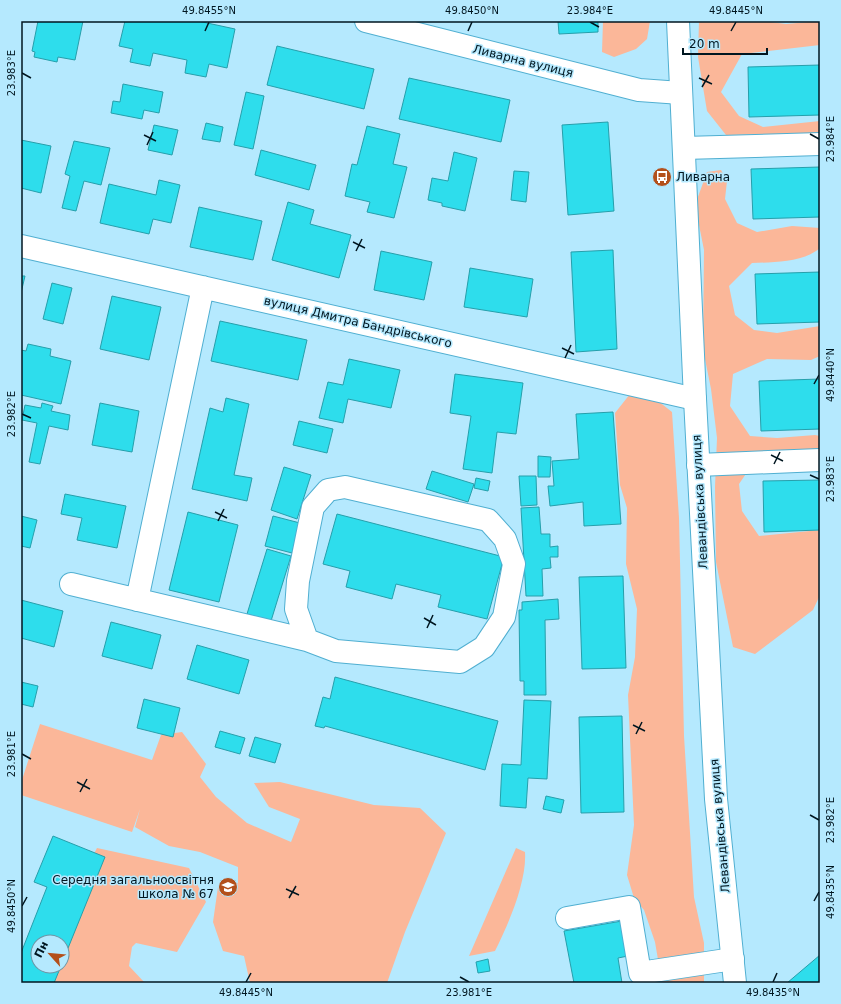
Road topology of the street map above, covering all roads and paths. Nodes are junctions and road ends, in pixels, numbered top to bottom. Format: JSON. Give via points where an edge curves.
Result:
{"nodes":[{"id":1,"x":366,"y":21,"type":"edge"},
{"id":2,"x":678,"y":21,"type":"edge"},
{"id":3,"x":681,"y":93,"type":"junction"},
{"id":4,"x":820,"y":144,"type":"edge"},
{"id":5,"x":684,"y":148,"type":"junction"},
{"id":6,"x":21,"y":246,"type":"edge"},
{"id":7,"x":203,"y":287,"type":"junction"},
{"id":8,"x":695,"y":399,"type":"junction"},
{"id":9,"x":820,"y":460,"type":"edge"},
{"id":10,"x":698,"y":465,"type":"junction"},
{"id":11,"x":71,"y":584,"type":"dead end"},
{"id":12,"x":137,"y":600,"type":"junction"},
{"id":13,"x":307,"y":640,"type":"junction"},
{"id":14,"x":567,"y":918,"type":"dead end"},
{"id":15,"x":733,"y":959,"type":"junction"},
{"id":16,"x":641,"y":978,"type":"edge"},
{"id":17,"x":735,"y":983,"type":"edge"}],
"edges":[{"from":1,"to":3,"type":"street","name":"Ливарна вулиця","via":[[639,90]]},
{"from":2,"to":3,"type":"street","name":"Левандівська вулиця"},
{"from":3,"to":5,"type":"street","name":"Левандівська вулиця"},
{"from":4,"to":5,"type":"street"},
{"from":5,"to":8,"type":"street","name":"Левандівська вулиця"},
{"from":6,"to":7,"type":"street","name":"вулиця Дмитра Бандрівського"},
{"from":7,"to":8,"type":"street","name":"вулиця Дмитра Бандрівського"},
{"from":7,"to":12,"type":"street"},
{"from":8,"to":10,"type":"street","name":"Левандівська вулиця"},
{"from":9,"to":10,"type":"street"},
{"from":10,"to":15,"type":"street","name":"Левандівська вулиця","via":[[716,800]]},
{"from":11,"to":12,"type":"street"},
{"from":12,"to":13,"type":"street"},
{"from":13,"to":13,"type":"street","via":[[336,650],[460,662],[484,646],[504,617],[514,564],[505,539],[488,520],[345,488],[328,490],[313,507],[298,581],[296,608]]},
{"from":14,"to":16,"type":"street","via":[[629,907]]},
{"from":15,"to":16,"type":"street"},
{"from":15,"to":17,"type":"street","name":"Левандівська вулиця"}]}
